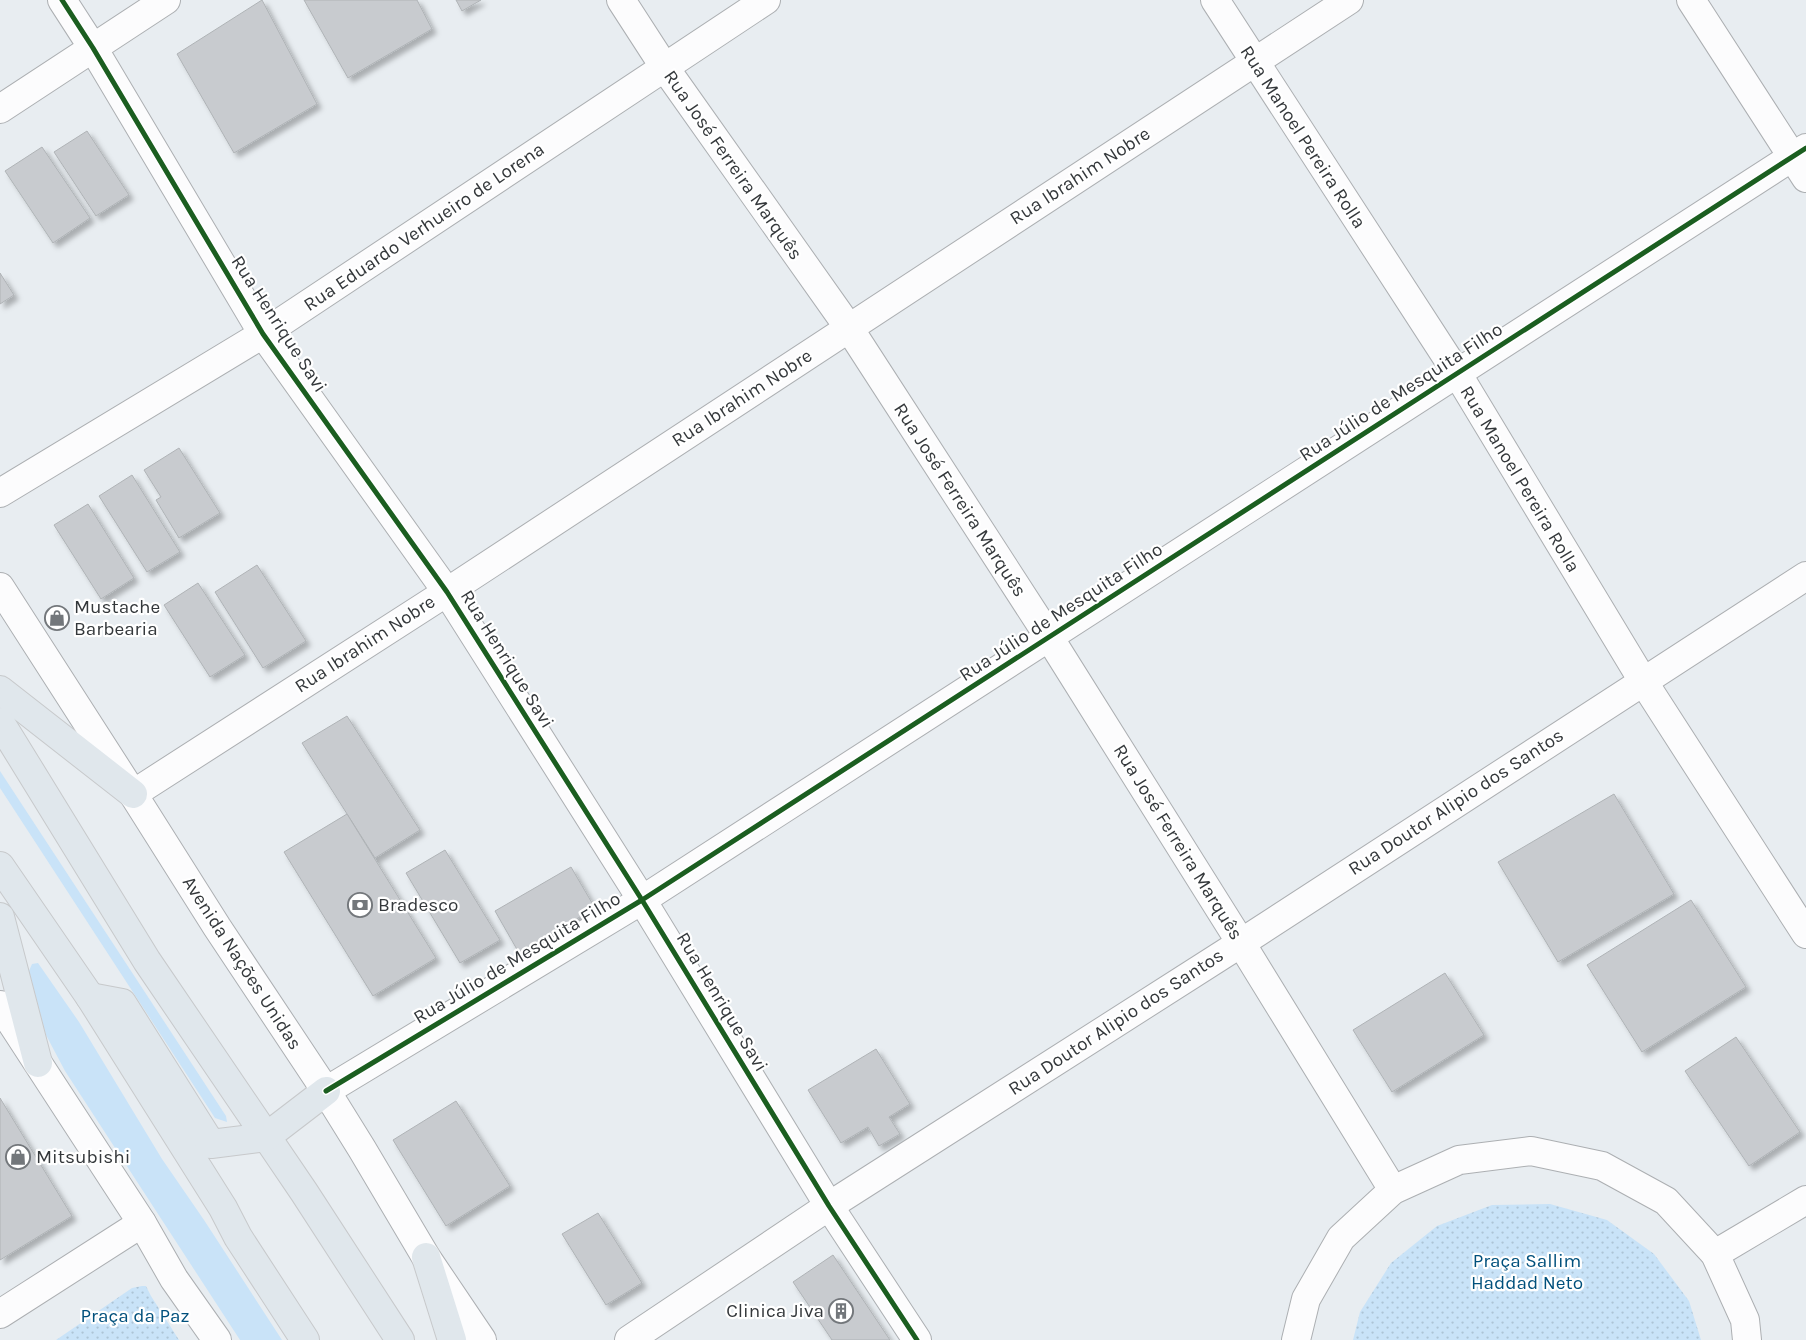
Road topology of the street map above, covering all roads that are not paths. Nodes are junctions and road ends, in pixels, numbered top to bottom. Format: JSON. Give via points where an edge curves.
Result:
{"nodes":[{"id":1,"x":62,"y":0,"type":"edge"},
{"id":2,"x":166,"y":0,"type":"edge"},
{"id":3,"x":620,"y":0,"type":"edge"},
{"id":4,"x":766,"y":0,"type":"edge"},
{"id":5,"x":1214,"y":0,"type":"edge"},
{"id":6,"x":1349,"y":0,"type":"edge"},
{"id":7,"x":1691,"y":0,"type":"edge"},
{"id":8,"x":93,"y":48,"type":"junction"},
{"id":9,"x":1254,"y":62,"type":"junction"},
{"id":10,"x":665,"y":68,"type":"junction"},
{"id":11,"x":0,"y":109,"type":"edge"},
{"id":12,"x":1802,"y":160,"type":"edge"},
{"id":13,"x":849,"y":328,"type":"junction"},
{"id":14,"x":263,"y":334,"type":"junction"},
{"id":15,"x":1456,"y":373,"type":"junction"},
{"id":16,"x":0,"y":493,"type":"edge"},
{"id":17,"x":1806,"y":576,"type":"edge"},
{"id":18,"x":0,"y":587,"type":"edge"},
{"id":19,"x":446,"y":592,"type":"junction"},
{"id":20,"x":1049,"y":637,"type":"junction"},
{"id":21,"x":1643,"y":681,"type":"junction"},
{"id":22,"x":0,"y":690,"type":"edge"},
{"id":23,"x":0,"y":722,"type":"edge"},
{"id":24,"x":133,"y":794,"type":"junction"},
{"id":25,"x":0,"y":866,"type":"edge"},
{"id":26,"x":642,"y":900,"type":"junction"},
{"id":27,"x":0,"y":917,"type":"edge"},
{"id":28,"x":1806,"y":934,"type":"edge"},
{"id":29,"x":1241,"y":943,"type":"junction"},
{"id":30,"x":90,"y":997,"type":"junction"},
{"id":31,"x":0,"y":1005,"type":"edge"},
{"id":32,"x":38,"y":1063,"type":"junction"},
{"id":33,"x":326,"y":1091,"type":"junction"},
{"id":34,"x":266,"y":1137,"type":"junction"},
{"id":35,"x":1394,"y":1190,"type":"junction"},
{"id":36,"x":1806,"y":1200,"type":"edge"},
{"id":37,"x":829,"y":1206,"type":"junction"},
{"id":38,"x":142,"y":1223,"type":"junction"},
{"id":39,"x":1715,"y":1254,"type":"junction"},
{"id":40,"x":426,"y":1257,"type":"junction"},
{"id":41,"x":0,"y":1314,"type":"edge"},
{"id":42,"x":217,"y":1340,"type":"edge"},
{"id":43,"x":305,"y":1340,"type":"edge"},
{"id":44,"x":400,"y":1340,"type":"edge"},
{"id":45,"x":452,"y":1340,"type":"edge"},
{"id":46,"x":482,"y":1340,"type":"edge"},
{"id":47,"x":629,"y":1340,"type":"edge"},
{"id":48,"x":917,"y":1340,"type":"edge"},
{"id":49,"x":1296,"y":1340,"type":"edge"},
{"id":50,"x":1747,"y":1340,"type":"edge"}],
"edges":[{"from":1,"to":8,"type":"street","name":"Rua Henrique Savi"},
{"from":2,"to":8,"type":"street"},
{"from":3,"to":10,"type":"street","name":"Rua José Ferreira Marquês"},
{"from":4,"to":10,"type":"street","name":"Rua Eduardo Verhueiro de Lorena"},
{"from":5,"to":9,"type":"street","name":"Rua Manoel Pereira Rolla"},
{"from":6,"to":9,"type":"street","name":"Rua Ibrahim Nobre"},
{"from":7,"to":12,"type":"street"},
{"from":8,"to":11,"type":"street"},
{"from":8,"to":14,"type":"street","name":"Rua Henrique Savi"},
{"from":9,"to":13,"type":"street","name":"Rua Ibrahim Nobre"},
{"from":9,"to":15,"type":"street","name":"Rua Manoel Pereira Rolla"},
{"from":10,"to":13,"type":"street","name":"Rua José Ferreira Marquês"},
{"from":10,"to":14,"type":"street","name":"Rua Eduardo Verhueiro de Lorena"},
{"from":12,"to":15,"type":"street","name":"Rua Júlio de Mesquita Filho"},
{"from":13,"to":19,"type":"street","name":"Rua Ibrahim Nobre"},
{"from":13,"to":20,"type":"street","name":"Rua José Ferreira Marquês"},
{"from":14,"to":16,"type":"street","name":"Rua Eduardo Verhueiro de Lorena"},
{"from":14,"to":19,"type":"street","name":"Rua Henrique Savi"},
{"from":15,"to":20,"type":"street","name":"Rua Júlio de Mesquita Filho"},
{"from":15,"to":21,"type":"street","name":"Rua Manoel Pereira Rolla"},
{"from":17,"to":21,"type":"street","name":"Rua Doutor Alipio dos Santos"},
{"from":18,"to":24,"type":"street","name":"Avenida Nações Unidas"},
{"from":19,"to":24,"type":"street","name":"Rua Ibrahim Nobre"},
{"from":19,"to":26,"type":"street","name":"Rua Henrique Savi"},
{"from":20,"to":26,"type":"street","name":"Rua Júlio de Mesquita Filho"},
{"from":20,"to":29,"type":"street","name":"Rua José Ferreira Marquês"},
{"from":21,"to":28,"type":"street","name":"Rua Manoel Pereira Rolla"},
{"from":21,"to":29,"type":"street","name":"Rua Doutor Alipio dos Santos"},
{"from":22,"to":24,"type":"main road"},
{"from":23,"to":34,"type":"main road","via":[[147,961]]},
{"from":24,"to":33,"type":"street","name":"Avenida Nações Unidas"},
{"from":25,"to":30,"type":"main road"},
{"from":26,"to":33,"type":"street","name":"Rua Júlio de Mesquita Filho"},
{"from":26,"to":37,"type":"street","name":"Rua Henrique Savi"},
{"from":27,"to":32,"type":"main road"},
{"from":29,"to":35,"type":"street","name":"Rua José Ferreira Marquês"},
{"from":29,"to":37,"type":"street","name":"Rua Doutor Alipio dos Santos"},
{"from":30,"to":34,"type":"main road","via":[[122,1004],[211,1144]]},
{"from":30,"to":43,"type":"main road"},
{"from":31,"to":32,"type":"street"},
{"from":32,"to":38,"type":"street"},
{"from":33,"to":34,"type":"main road"},
{"from":33,"to":40,"type":"street","name":"Avenida Nações Unidas"},
{"from":34,"to":44,"type":"main road"},
{"from":35,"to":39,"type":"street","via":[[1459,1160],[1531,1151],[1602,1166],[1666,1201]]},
{"from":35,"to":49,"type":"street","via":[[1341,1238],[1306,1298]]},
{"from":36,"to":39,"type":"street"},
{"from":37,"to":47,"type":"street","name":"Rua Doutor Alipio dos Santos"},
{"from":37,"to":48,"type":"street","name":"Rua Henrique Savi"},
{"from":38,"to":41,"type":"street"},
{"from":38,"to":42,"type":"street","via":[[174,1279]]},
{"from":39,"to":50,"type":"street","via":[[1745,1320]]},
{"from":40,"to":45,"type":"main road"},
{"from":40,"to":46,"type":"street","name":"Avenida Nações Unidas"}]}
